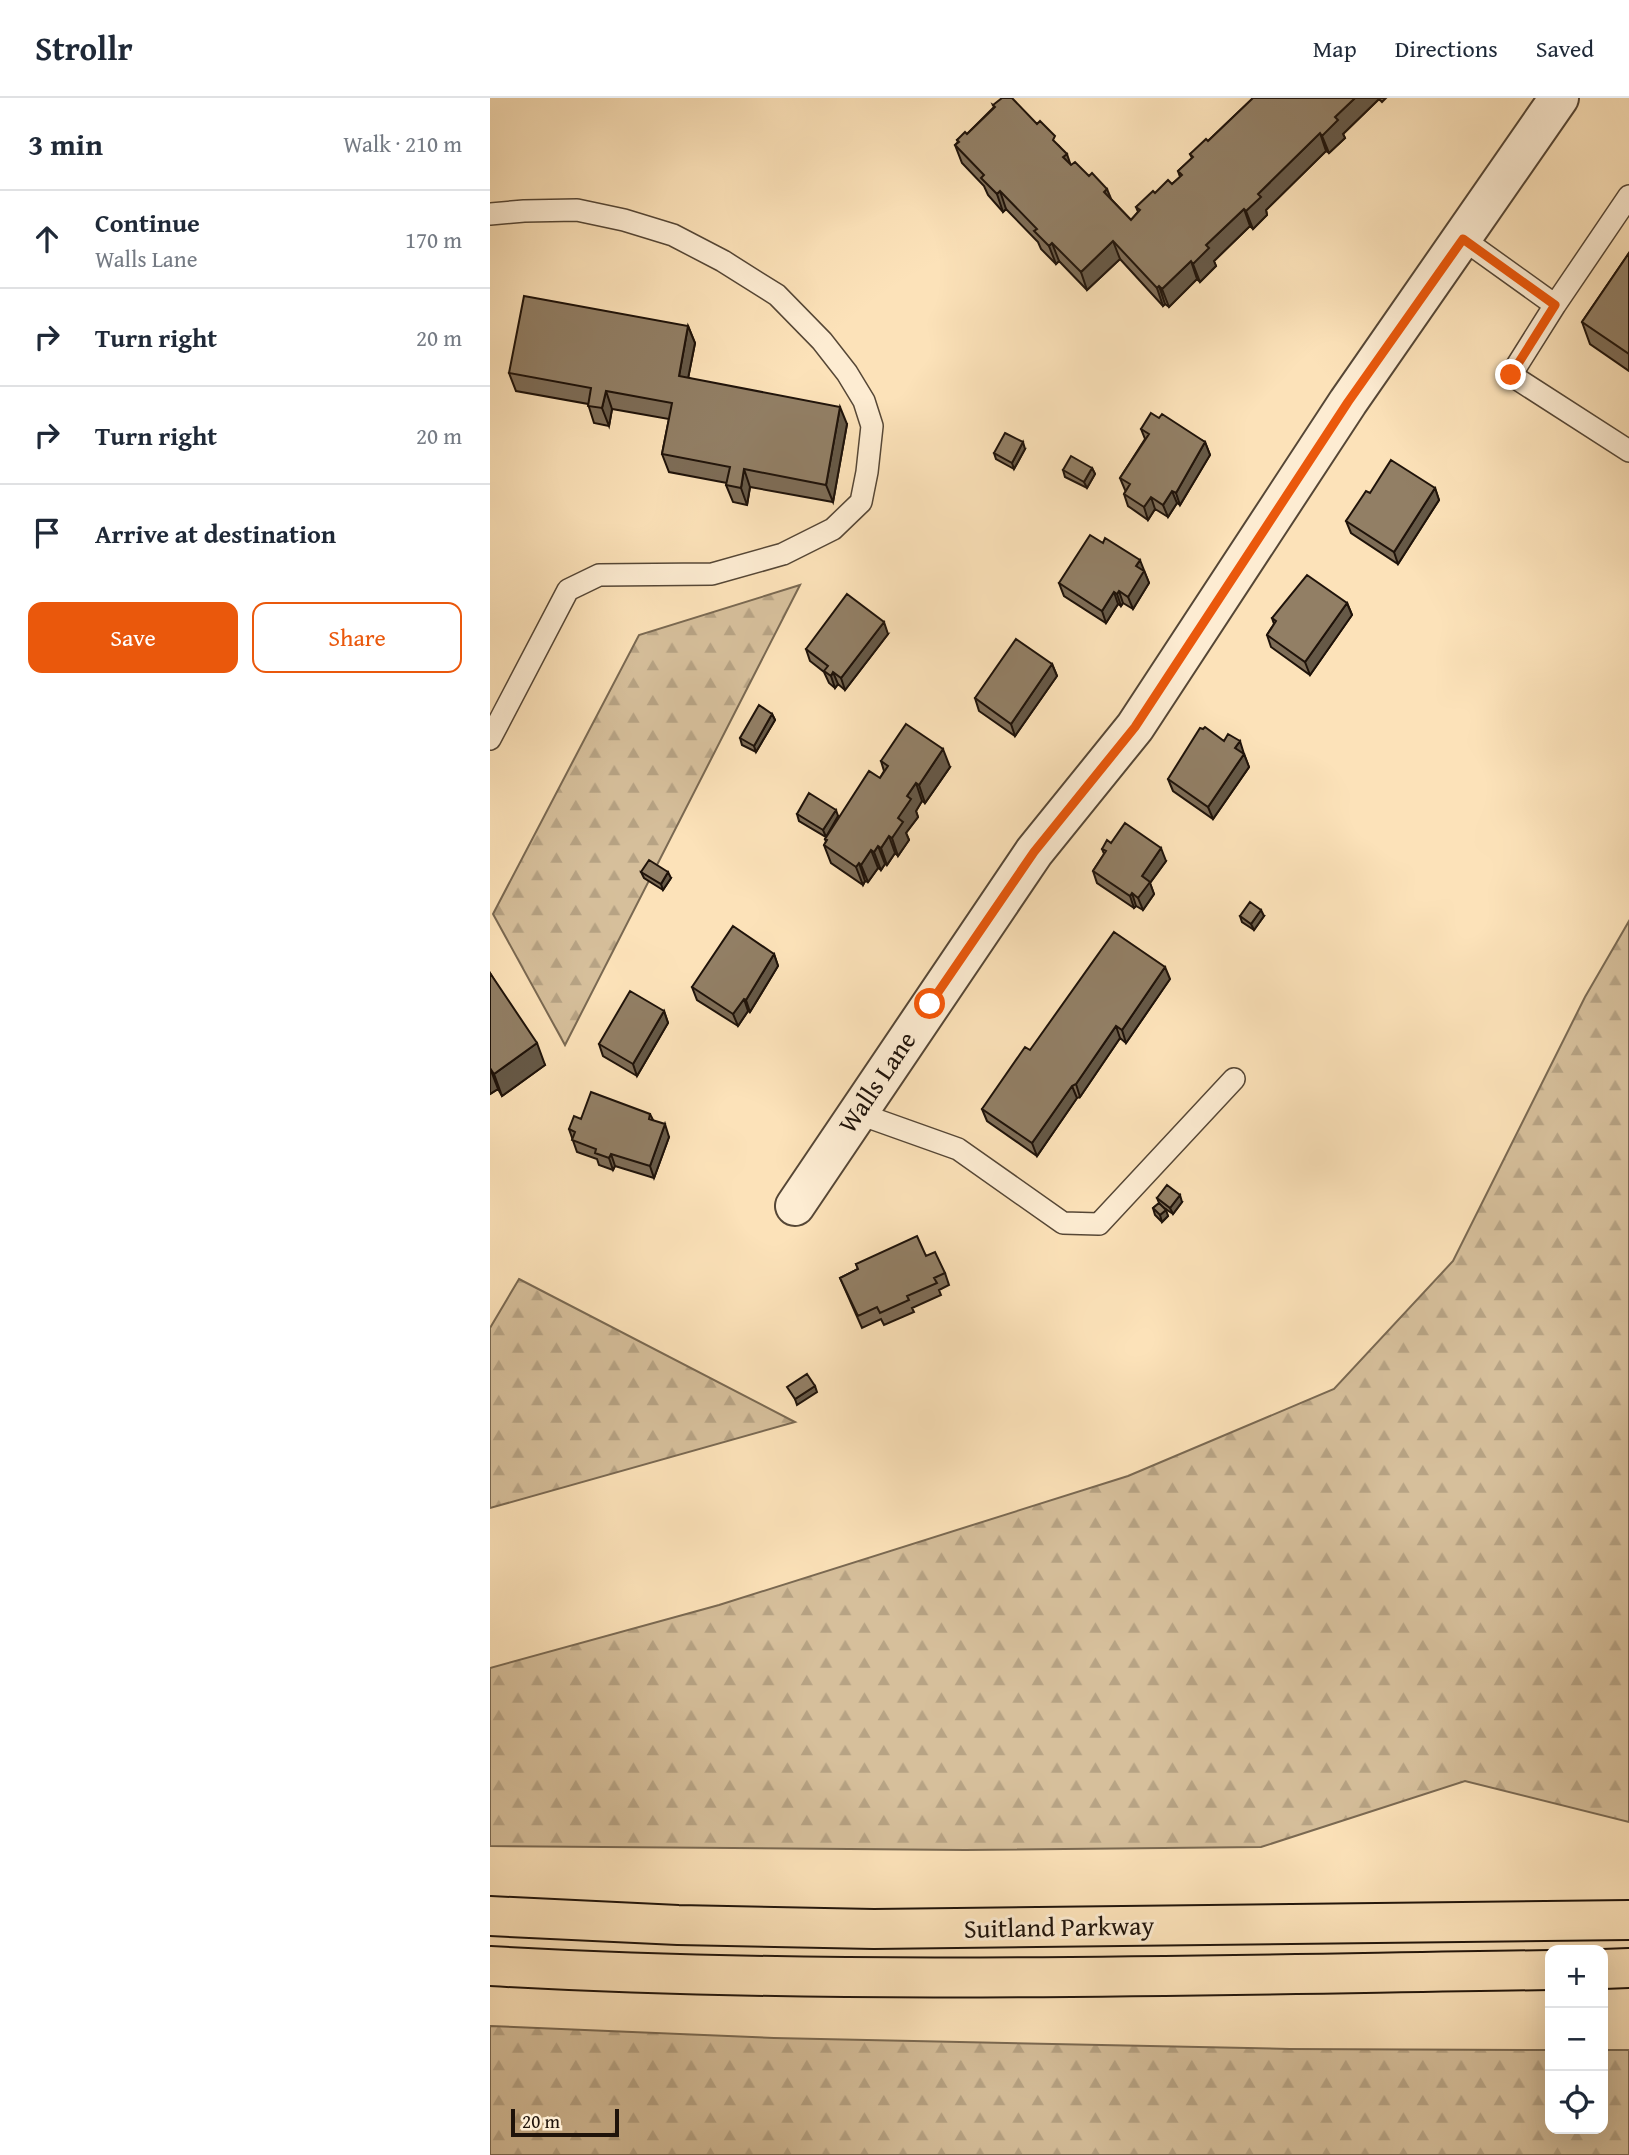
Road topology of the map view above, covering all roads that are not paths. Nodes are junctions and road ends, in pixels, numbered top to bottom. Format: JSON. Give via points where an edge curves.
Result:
{"nodes":[{"id":1,"x":1559,"y":98,"type":"edge"},
{"id":2,"x":1629,"y":196,"type":"edge"},
{"id":3,"x":490,"y":214,"type":"edge"},
{"id":4,"x":1463,"y":239,"type":"junction"},
{"id":5,"x":1555,"y":305,"type":"junction"},
{"id":6,"x":1629,"y":450,"type":"edge"},
{"id":7,"x":490,"y":739,"type":"edge"},
{"id":8,"x":1234,"y":1079,"type":"dead end"},
{"id":9,"x":857,"y":1112,"type":"junction"},
{"id":10,"x":795,"y":1206,"type":"dead end"},
{"id":11,"x":490,"y":1916,"type":"edge"},
{"id":12,"x":1629,"y":1920,"type":"edge"},
{"id":13,"x":490,"y":1966,"type":"edge"},
{"id":14,"x":1629,"y":1968,"type":"edge"},
{"id":15,"x":1608,"y":1969,"type":"edge"},
{"id":16,"x":1545,"y":1970,"type":"edge"}],
"edges":[{"from":1,"to":4,"type":"street","name":"Walls Lane"},
{"from":2,"to":5,"type":"lane"},
{"from":3,"to":7,"type":"lane","via":[[577,210],[673,235],[723,261],[777,295],[822,341],[864,401],[872,426],[861,502],[833,529],[783,554],[712,574],[599,575],[568,590]]},
{"from":4,"to":5,"type":"lane"},
{"from":4,"to":9,"type":"street","name":"Walls Lane","via":[[1348,402],[1135,727],[1034,852]]},
{"from":5,"to":6,"type":"lane","via":[[1511,375]]},
{"from":8,"to":9,"type":"lane","via":[[1098,1224],[1063,1223],[958,1149]]},
{"from":9,"to":10,"type":"street","name":"Walls Lane"},
{"from":11,"to":12,"type":"highway","name":"Suitland Parkway","via":[[874,1929]]},
{"from":13,"to":16,"type":"highway","name":"Suitland Parkway","via":[[1015,1978]]},
{"from":14,"to":15,"type":"highway"}]}
